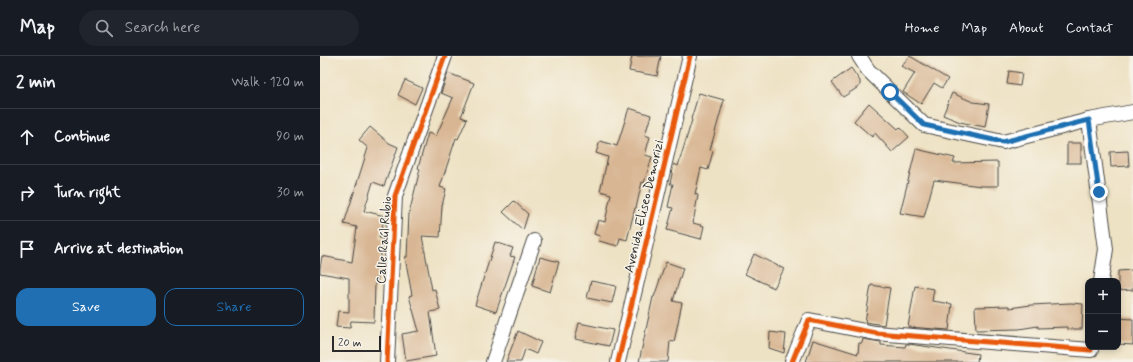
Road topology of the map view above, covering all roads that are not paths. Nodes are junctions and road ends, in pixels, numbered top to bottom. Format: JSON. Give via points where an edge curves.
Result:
{"nodes":[{"id":1,"x":445,"y":56,"type":"edge"},
{"id":2,"x":690,"y":56,"type":"edge"},
{"id":3,"x":859,"y":56,"type":"edge"},
{"id":4,"x":1133,"y":112,"type":"edge"},
{"id":5,"x":1089,"y":120,"type":"junction"},
{"id":6,"x":534,"y":241,"type":"dead end"},
{"id":7,"x":1101,"y":278,"type":"edge"},
{"id":8,"x":1090,"y":353,"type":"edge"},
{"id":9,"x":387,"y":362,"type":"edge"},
{"id":10,"x":493,"y":362,"type":"edge"},
{"id":11,"x":618,"y":362,"type":"edge"},
{"id":12,"x":792,"y":362,"type":"edge"}],
"edges":[{"from":1,"to":9,"type":"street","name":"Calle Raúl Rubio","via":[[395,196]]},
{"from":2,"to":11,"type":"street","name":"Avenida Eliseo Demorizi"},
{"from":3,"to":5,"type":"street","via":[[868,70],[924,125],[1003,142]]},
{"from":4,"to":5,"type":"street"},
{"from":5,"to":7,"type":"street","via":[[1106,249]]},
{"from":6,"to":10,"type":"street"},
{"from":8,"to":12,"type":"street","via":[[875,332],[809,320]]}]}
